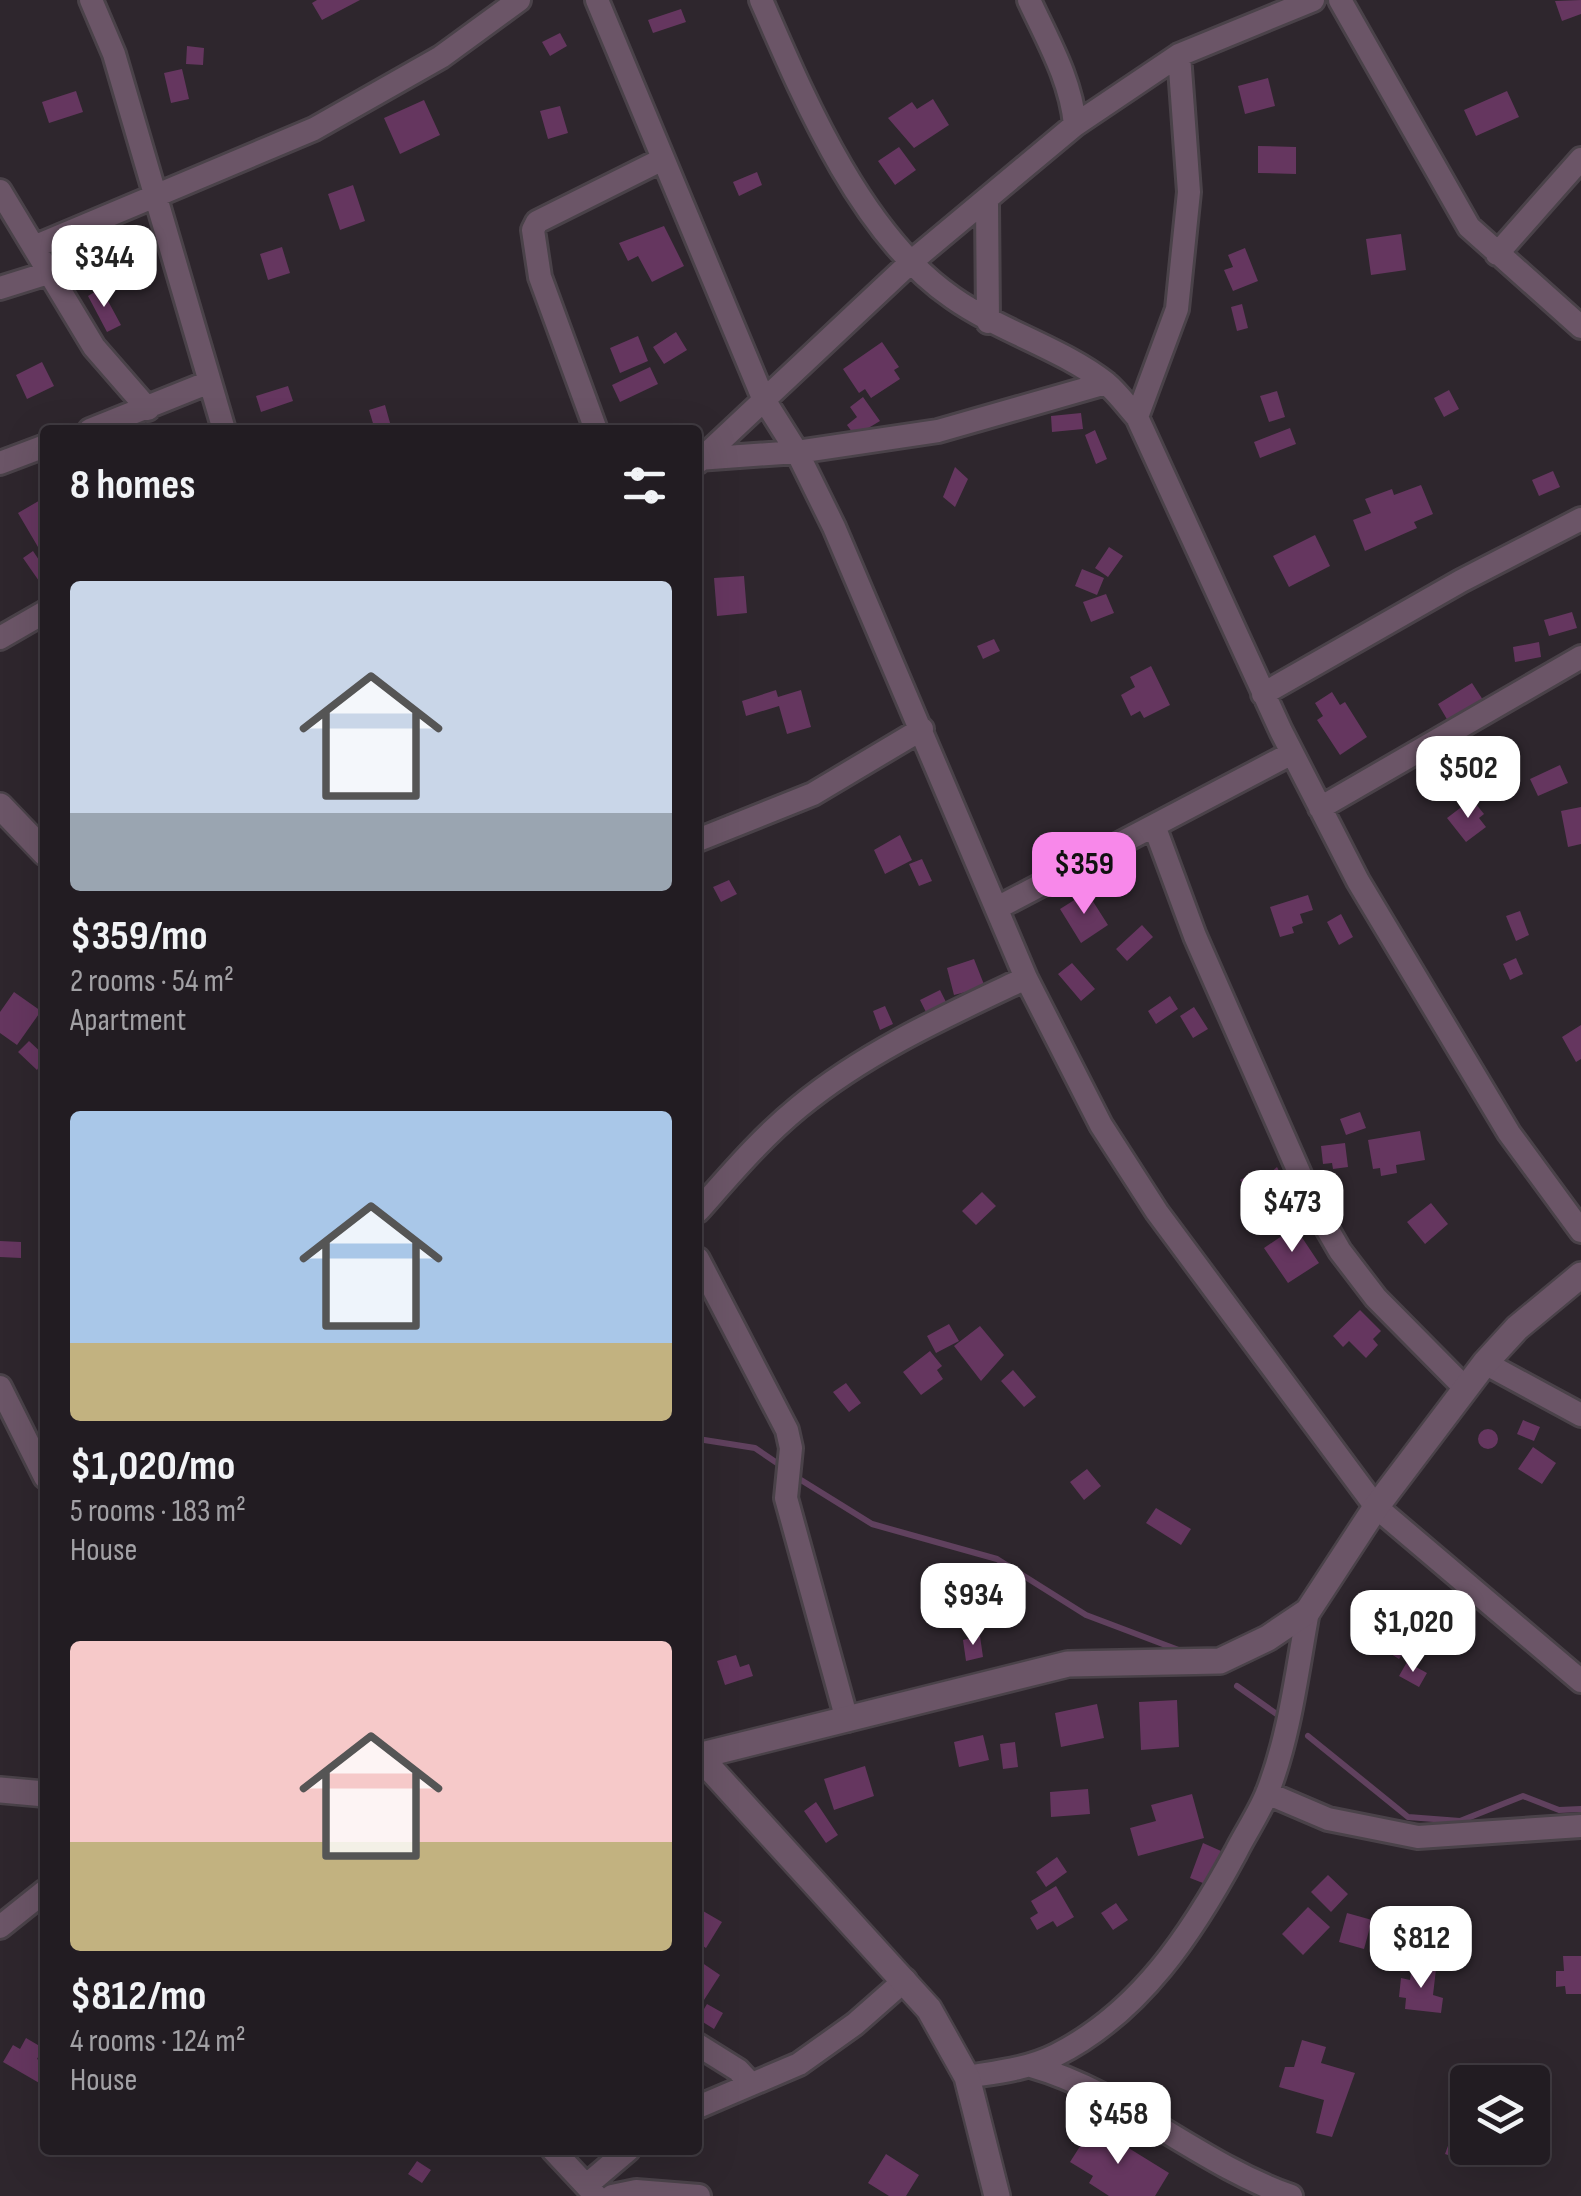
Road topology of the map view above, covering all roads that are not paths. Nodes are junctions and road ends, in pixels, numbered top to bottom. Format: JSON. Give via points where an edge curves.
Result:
{"nodes":[{"id":1,"x":91,"y":0,"type":"edge"},
{"id":2,"x":519,"y":0,"type":"edge"},
{"id":3,"x":597,"y":0,"type":"edge"},
{"id":4,"x":761,"y":0,"type":"edge"},
{"id":5,"x":1029,"y":0,"type":"edge"},
{"id":6,"x":1313,"y":0,"type":"edge"},
{"id":7,"x":1340,"y":0,"type":"edge"},
{"id":8,"x":1178,"y":55,"type":"junction"},
{"id":9,"x":1075,"y":125,"type":"junction"},
{"id":10,"x":1581,"y":159,"type":"edge"},
{"id":11,"x":661,"y":160,"type":"junction"},
{"id":12,"x":0,"y":191,"type":"edge"},
{"id":13,"x":154,"y":195,"type":"junction"},
{"id":14,"x":987,"y":202,"type":"junction"},
{"id":15,"x":34,"y":247,"type":"junction"},
{"id":16,"x":1497,"y":254,"type":"junction"},
{"id":17,"x":911,"y":262,"type":"junction"},
{"id":18,"x":48,"y":273,"type":"junction"},
{"id":19,"x":0,"y":288,"type":"edge"},
{"id":20,"x":988,"y":322,"type":"junction"},
{"id":21,"x":1581,"y":327,"type":"edge"},
{"id":22,"x":207,"y":383,"type":"junction"},
{"id":23,"x":1106,"y":383,"type":"junction"},
{"id":24,"x":763,"y":398,"type":"junction"},
{"id":25,"x":148,"y":409,"type":"junction"},
{"id":26,"x":1137,"y":417,"type":"junction"},
{"id":27,"x":104,"y":425,"type":"edge"},
{"id":28,"x":222,"y":425,"type":"edge"},
{"id":29,"x":594,"y":425,"type":"edge"},
{"id":30,"x":40,"y":448,"type":"edge"},
{"id":31,"x":797,"y":452,"type":"junction"},
{"id":32,"x":702,"y":456,"type":"edge"},
{"id":33,"x":702,"y":460,"type":"edge"},
{"id":34,"x":0,"y":463,"type":"edge"},
{"id":35,"x":1581,"y":520,"type":"edge"},
{"id":36,"x":40,"y":615,"type":"edge"},
{"id":37,"x":0,"y":638,"type":"edge"},
{"id":38,"x":1581,"y":657,"type":"edge"},
{"id":39,"x":1263,"y":694,"type":"junction"},
{"id":40,"x":922,"y":728,"type":"junction"},
{"id":41,"x":1292,"y":753,"type":"junction"},
{"id":42,"x":0,"y":806,"type":"edge"},
{"id":43,"x":1320,"y":808,"type":"junction"},
{"id":44,"x":1154,"y":828,"type":"junction"},
{"id":45,"x":702,"y":838,"type":"edge"},
{"id":46,"x":40,"y":848,"type":"edge"},
{"id":47,"x":999,"y":907,"type":"junction"},
{"id":48,"x":1026,"y":978,"type":"junction"},
{"id":49,"x":702,"y":1206,"type":"edge"},
{"id":50,"x":1581,"y":1231,"type":"edge"},
{"id":51,"x":702,"y":1267,"type":"edge"},
{"id":52,"x":1581,"y":1275,"type":"edge"},
{"id":53,"x":1485,"y":1363,"type":"junction"},
{"id":54,"x":0,"y":1387,"type":"edge"},
{"id":55,"x":1465,"y":1388,"type":"junction"},
{"id":56,"x":1581,"y":1414,"type":"edge"},
{"id":57,"x":11,"y":1429,"type":"edge"},
{"id":58,"x":40,"y":1470,"type":"edge"},
{"id":59,"x":1376,"y":1507,"type":"junction"},
{"id":60,"x":1308,"y":1611,"type":"junction"},
{"id":61,"x":1581,"y":1681,"type":"edge"},
{"id":62,"x":846,"y":1720,"type":"junction"},
{"id":63,"x":702,"y":1755,"type":"edge"},
{"id":64,"x":702,"y":1760,"type":"edge"},
{"id":65,"x":0,"y":1790,"type":"edge"},
{"id":66,"x":1268,"y":1793,"type":"junction"},
{"id":67,"x":40,"y":1794,"type":"edge"},
{"id":68,"x":1581,"y":1826,"type":"edge"},
{"id":69,"x":40,"y":1895,"type":"edge"},
{"id":70,"x":0,"y":1927,"type":"edge"},
{"id":71,"x":906,"y":1980,"type":"junction"},
{"id":72,"x":702,"y":2048,"type":"edge"},
{"id":73,"x":1031,"y":2066,"type":"junction"},
{"id":74,"x":967,"y":2077,"type":"junction"},
{"id":75,"x":751,"y":2084,"type":"junction"},
{"id":76,"x":702,"y":2105,"type":"edge"},
{"id":77,"x":558,"y":2155,"type":"edge"},
{"id":78,"x":624,"y":2155,"type":"edge"},
{"id":79,"x":592,"y":2190,"type":"edge"},
{"id":80,"x":612,"y":2196,"type":"edge"},
{"id":81,"x":698,"y":2196,"type":"edge"},
{"id":82,"x":998,"y":2196,"type":"edge"},
{"id":83,"x":1291,"y":2196,"type":"edge"}],
"edges":[{"from":1,"to":13,"type":"street","via":[[114,54]]},
{"from":2,"to":13,"type":"street","via":[[374,98]]},
{"from":3,"to":11,"type":"street"},
{"from":4,"to":17,"type":"street","via":[[820,126],[879,224]]},
{"from":5,"to":9,"type":"street","via":[[1068,85]]},
{"from":6,"to":8,"type":"street"},
{"from":7,"to":16,"type":"street","via":[[1469,227]]},
{"from":8,"to":9,"type":"street"},
{"from":8,"to":26,"type":"street","via":[[1189,192],[1177,308]]},
{"from":9,"to":14,"type":"street"},
{"from":10,"to":16,"type":"street"},
{"from":11,"to":24,"type":"street"},
{"from":11,"to":29,"type":"street","via":[[532,230],[540,278]]},
{"from":12,"to":15,"type":"street"},
{"from":13,"to":15,"type":"street"},
{"from":13,"to":22,"type":"street"},
{"from":14,"to":17,"type":"street"},
{"from":14,"to":20,"type":"street"},
{"from":15,"to":18,"type":"street"},
{"from":16,"to":21,"type":"street"},
{"from":17,"to":20,"type":"street"},
{"from":17,"to":24,"type":"street"},
{"from":18,"to":19,"type":"street"},
{"from":18,"to":25,"type":"street","via":[[110,370]]},
{"from":20,"to":23,"type":"street"},
{"from":22,"to":25,"type":"street"},
{"from":22,"to":28,"type":"street"},
{"from":23,"to":26,"type":"street"},
{"from":23,"to":31,"type":"street","via":[[938,432]]},
{"from":24,"to":31,"type":"street"},
{"from":24,"to":32,"type":"street"},
{"from":25,"to":27,"type":"street"},
{"from":26,"to":39,"type":"street"},
{"from":30,"to":34,"type":"street"},
{"from":31,"to":33,"type":"street"},
{"from":31,"to":40,"type":"street"},
{"from":35,"to":39,"type":"street"},
{"from":36,"to":37,"type":"street"},
{"from":38,"to":43,"type":"street"},
{"from":39,"to":41,"type":"street"},
{"from":40,"to":45,"type":"street","via":[[813,794]]},
{"from":40,"to":47,"type":"street"},
{"from":41,"to":43,"type":"street"},
{"from":41,"to":44,"type":"street"},
{"from":42,"to":46,"type":"street"},
{"from":43,"to":50,"type":"street","via":[[1459,1052]]},
{"from":44,"to":47,"type":"street"},
{"from":44,"to":55,"type":"street","via":[[1314,1206],[1376,1298]]},
{"from":47,"to":48,"type":"street"},
{"from":48,"to":49,"type":"street","via":[[919,1028],[801,1105]]},
{"from":48,"to":59,"type":"street","via":[[1092,1108],[1157,1212]]},
{"from":51,"to":62,"type":"street","via":[[786,1430],[786,1498]]},
{"from":52,"to":53,"type":"street"},
{"from":53,"to":55,"type":"street"},
{"from":53,"to":56,"type":"street"},
{"from":54,"to":57,"type":"street"},
{"from":55,"to":59,"type":"street"},
{"from":57,"to":58,"type":"street"},
{"from":59,"to":60,"type":"street"},
{"from":59,"to":61,"type":"street"},
{"from":60,"to":62,"type":"street","via":[[1220,1662],[1068,1664]]},
{"from":60,"to":66,"type":"street"},
{"from":62,"to":63,"type":"street"},
{"from":64,"to":71,"type":"street"},
{"from":65,"to":67,"type":"street"},
{"from":66,"to":68,"type":"street","via":[[1328,1819],[1418,1837]]},
{"from":66,"to":73,"type":"street","via":[[1164,1966],[1100,2027]]},
{"from":69,"to":70,"type":"street"},
{"from":71,"to":74,"type":"street"},
{"from":71,"to":75,"type":"street","via":[[799,2064]]},
{"from":72,"to":75,"type":"street"},
{"from":73,"to":74,"type":"street"},
{"from":73,"to":83,"type":"street","via":[[1093,2088]]},
{"from":74,"to":82,"type":"street"},
{"from":75,"to":76,"type":"street"},
{"from":77,"to":79,"type":"street"},
{"from":78,"to":79,"type":"street"},
{"from":80,"to":81,"type":"street"}]}
